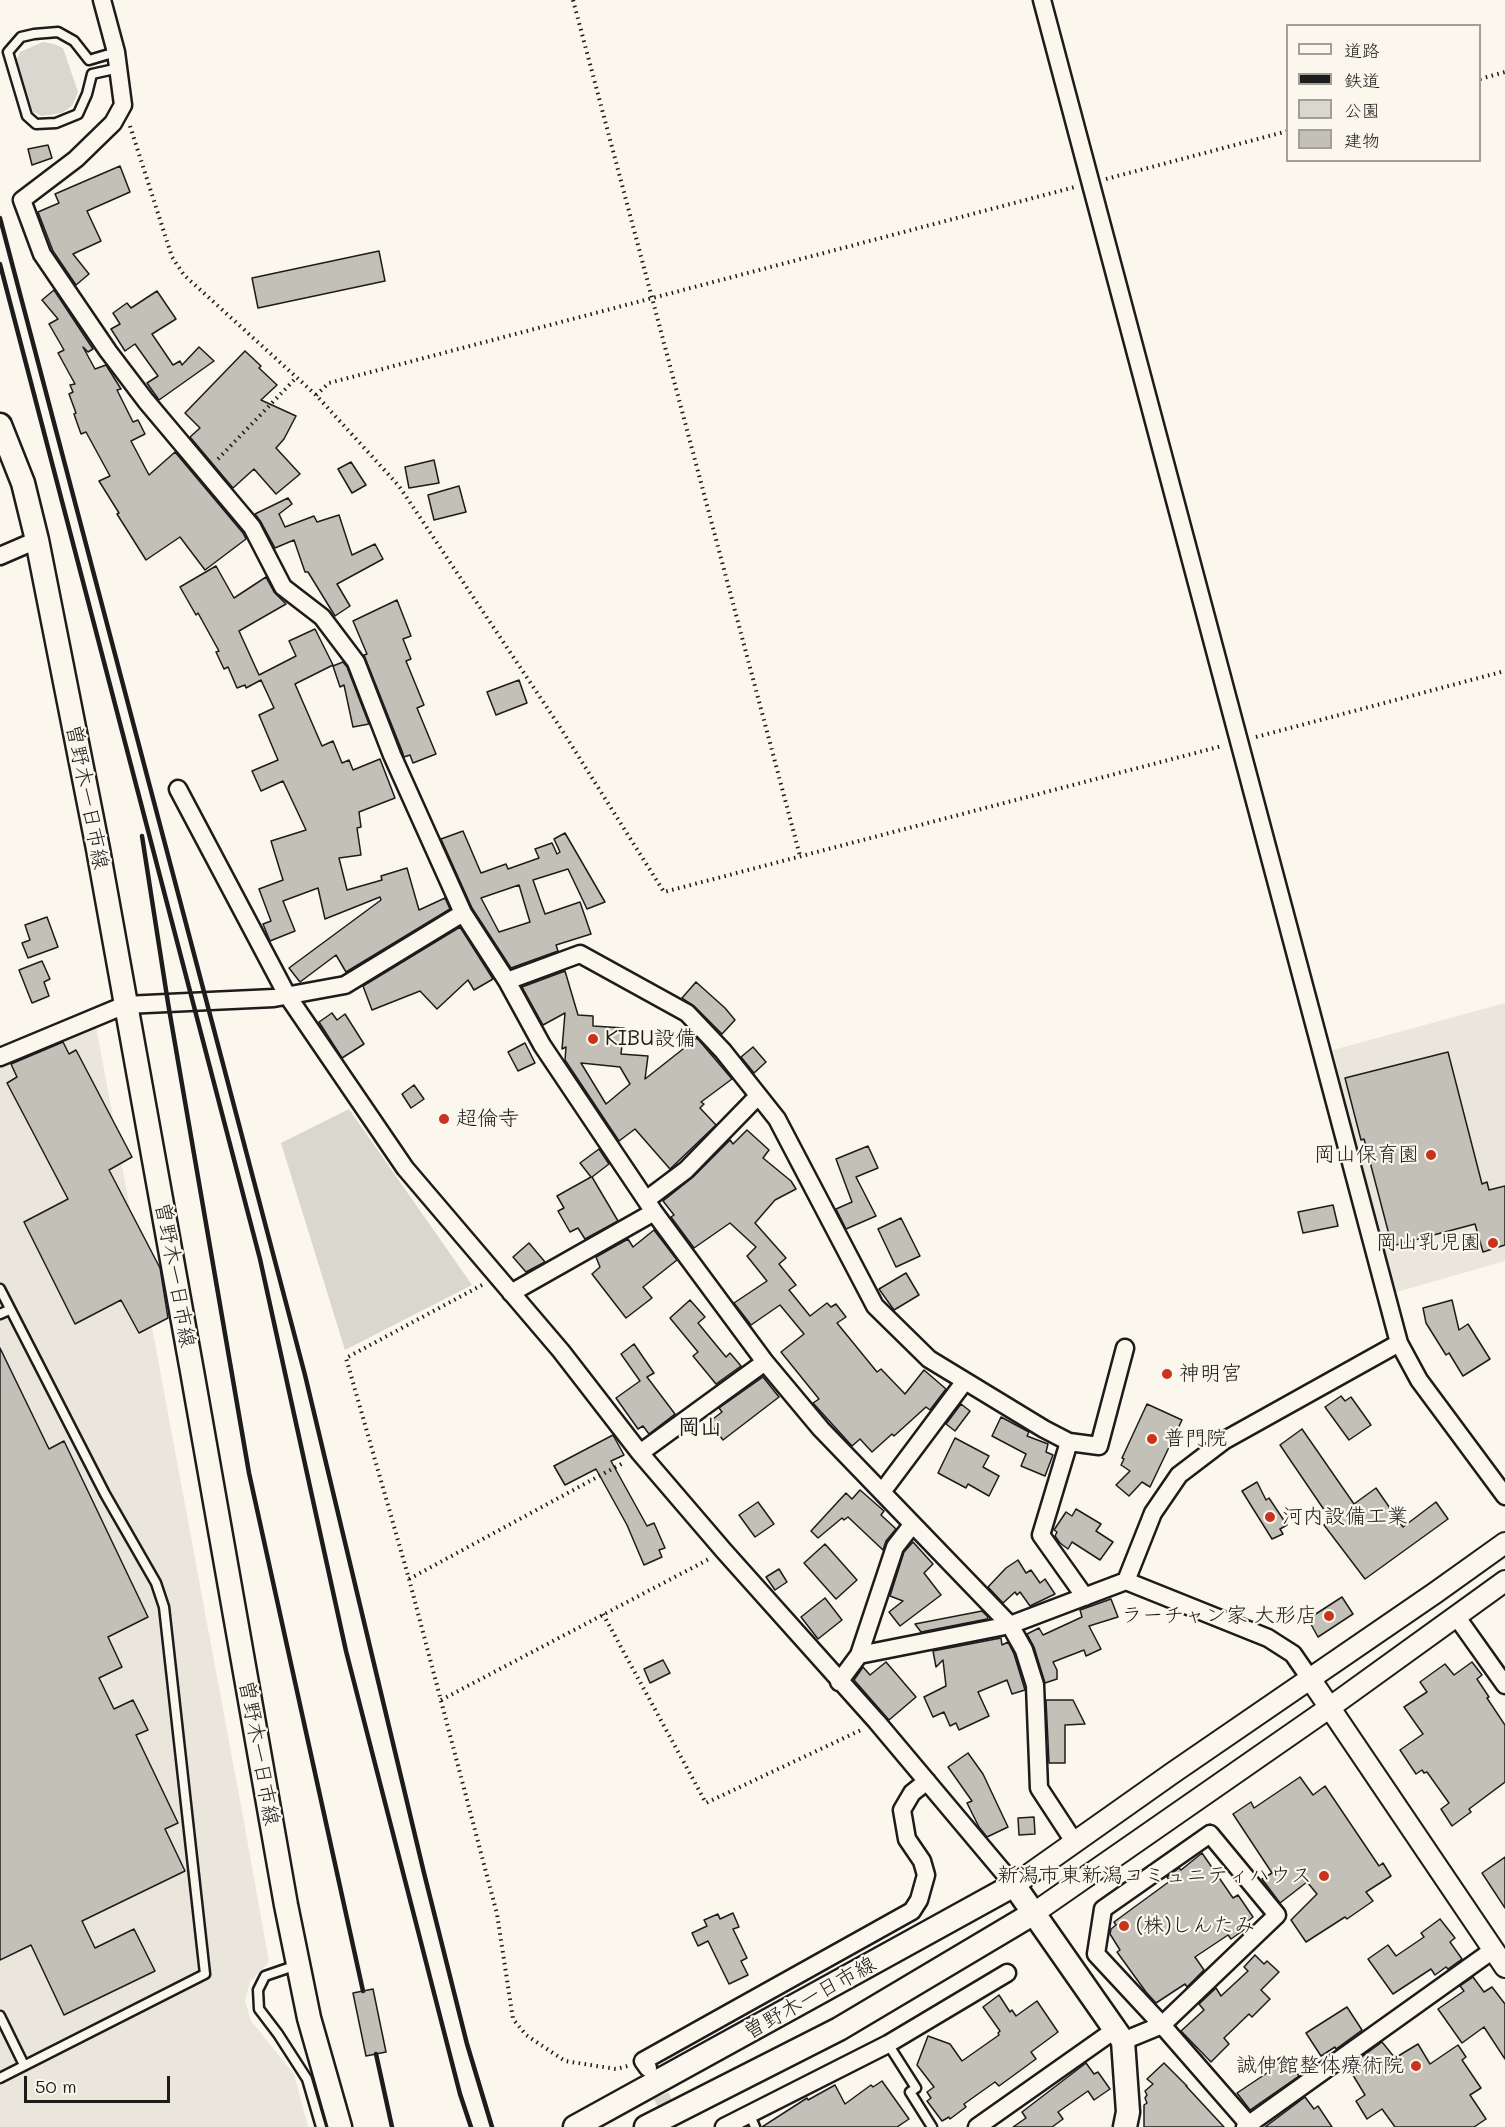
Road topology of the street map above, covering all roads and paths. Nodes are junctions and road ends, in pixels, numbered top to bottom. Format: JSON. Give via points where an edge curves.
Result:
{"nodes":[{"id":1,"x":102,"y":0,"type":"edge"},
{"id":2,"x":573,"y":0,"type":"edge"},
{"id":3,"x":1042,"y":0,"type":"edge"},
{"id":4,"x":117,"y":60,"type":"junction"},
{"id":5,"x":1505,"y":72,"type":"edge"},
{"id":6,"x":1481,"y":78,"type":"edge"},
{"id":7,"x":123,"y":105,"type":"junction"},
{"id":8,"x":1286,"y":130,"type":"edge"},
{"id":9,"x":1090,"y":183,"type":"junction"},
{"id":10,"x":651,"y":299,"type":"junction"},
{"id":11,"x":296,"y":378,"type":"junction"},
{"id":12,"x":316,"y":395,"type":"junction"},
{"id":13,"x":0,"y":425,"type":"edge"},
{"id":14,"x":205,"y":472,"type":"junction"},
{"id":15,"x":37,"y":540,"type":"junction"},
{"id":16,"x":0,"y":556,"type":"edge"},
{"id":17,"x":1505,"y":671,"type":"edge"},
{"id":18,"x":1239,"y":742,"type":"junction"},
{"id":19,"x":178,"y":789,"type":"dead end"},
{"id":20,"x":800,"y":856,"type":"junction"},
{"id":21,"x":463,"y":913,"type":"junction"},
{"id":22,"x":507,"y":981,"type":"junction"},
{"id":23,"x":287,"y":996,"type":"junction"},
{"id":24,"x":125,"y":1005,"type":"junction"},
{"id":25,"x":0,"y":1057,"type":"edge"},
{"id":26,"x":758,"y":1096,"type":"junction"},
{"id":27,"x":650,"y":1206,"type":"junction"},
{"id":28,"x":497,"y":1277,"type":"junction"},
{"id":29,"x":0,"y":1289,"type":"edge"},
{"id":30,"x":511,"y":1293,"type":"junction"},
{"id":31,"x":9,"y":1310,"type":"junction"},
{"id":32,"x":0,"y":1314,"type":"edge"},
{"id":33,"x":1399,"y":1343,"type":"junction"},
{"id":34,"x":1125,"y":1348,"type":"dead end"},
{"id":35,"x":765,"y":1362,"type":"junction"},
{"id":36,"x":965,"y":1381,"type":"junction"},
{"id":37,"x":1069,"y":1442,"type":"junction"},
{"id":38,"x":640,"y":1453,"type":"junction"},
{"id":39,"x":882,"y":1492,"type":"junction"},
{"id":40,"x":1505,"y":1496,"type":"edge"},
{"id":41,"x":912,"y":1525,"type":"junction"},
{"id":42,"x":1505,"y":1543,"type":"edge"},
{"id":43,"x":724,"y":1551,"type":"junction"},
{"id":44,"x":409,"y":1579,"type":"junction"},
{"id":45,"x":1126,"y":1581,"type":"junction"},
{"id":46,"x":1505,"y":1581,"type":"edge"},
{"id":47,"x":1085,"y":1597,"type":"junction"},
{"id":48,"x":603,"y":1614,"type":"junction"},
{"id":49,"x":1456,"y":1616,"type":"junction"},
{"id":50,"x":1010,"y":1625,"type":"junction"},
{"id":51,"x":859,"y":1655,"type":"junction"},
{"id":52,"x":1311,"y":1680,"type":"junction"},
{"id":53,"x":839,"y":1682,"type":"junction"},
{"id":54,"x":1505,"y":1685,"type":"edge"},
{"id":55,"x":441,"y":1700,"type":"junction"},
{"id":56,"x":1329,"y":1708,"type":"junction"},
{"id":57,"x":877,"y":1722,"type":"junction"},
{"id":58,"x":927,"y":1781,"type":"junction"},
{"id":59,"x":1075,"y":1843,"type":"junction"},
{"id":60,"x":1014,"y":1886,"type":"junction"},
{"id":61,"x":1034,"y":1913,"type":"junction"},
{"id":62,"x":1493,"y":1950,"type":"junction"},
{"id":63,"x":299,"y":1965,"type":"junction"},
{"id":64,"x":1505,"y":1967,"type":"edge"},
{"id":65,"x":1007,"y":1973,"type":"dead end"},
{"id":66,"x":0,"y":2016,"type":"edge"},
{"id":67,"x":1162,"y":2025,"type":"junction"},
{"id":68,"x":1120,"y":2035,"type":"junction"},
{"id":69,"x":888,"y":2044,"type":"junction"},
{"id":70,"x":645,"y":2065,"type":"joint"},
{"id":71,"x":24,"y":2066,"type":"junction"},
{"id":72,"x":0,"y":2078,"type":"edge"},
{"id":73,"x":752,"y":2121,"type":"edge"},
{"id":74,"x":1248,"y":2126,"type":"edge"},
{"id":75,"x":321,"y":2127,"type":"edge"},
{"id":76,"x":340,"y":2127,"type":"edge"},
{"id":77,"x":575,"y":2127,"type":"edge"},
{"id":78,"x":646,"y":2127,"type":"edge"},
{"id":79,"x":724,"y":2127,"type":"edge"},
{"id":80,"x":932,"y":2127,"type":"edge"},
{"id":81,"x":977,"y":2127,"type":"edge"},
{"id":82,"x":1125,"y":2127,"type":"edge"}],
"edges":[{"from":1,"to":4,"type":"street"},
{"from":2,"to":10,"type":"path"},
{"from":3,"to":9,"type":"street"},
{"from":4,"to":4,"type":"lane","via":[[92,74],[78,114],[56,123],[36,124],[27,116],[8,52],[21,38],[58,32],[74,41],[89,60]]},
{"from":4,"to":7,"type":"street"},
{"from":5,"to":6,"type":"path"},
{"from":7,"to":11,"type":"path","via":[[172,257],[184,275]]},
{"from":7,"to":14,"type":"street","via":[[113,123],[76,159],[22,200],[42,254],[114,359]]},
{"from":8,"to":9,"type":"path"},
{"from":9,"to":10,"type":"path"},
{"from":9,"to":18,"type":"street"},
{"from":10,"to":12,"type":"path","via":[[329,383]]},
{"from":10,"to":20,"type":"path"},
{"from":11,"to":12,"type":"path"},
{"from":11,"to":14,"type":"path"},
{"from":12,"to":20,"type":"path","via":[[399,486],[558,724],[664,892]]},
{"from":13,"to":15,"type":"main road","name":"曽野木一日市線","via":[[23,483]]},
{"from":14,"to":21,"type":"street","via":[[252,527],[283,587],[322,617],[357,662],[392,755]]},
{"from":15,"to":16,"type":"street"},
{"from":15,"to":24,"type":"main road","name":"曽野木一日市線"},
{"from":17,"to":18,"type":"path"},
{"from":18,"to":20,"type":"path"},
{"from":18,"to":33,"type":"street"},
{"from":19,"to":23,"type":"street"},
{"from":21,"to":22,"type":"street"},
{"from":21,"to":23,"type":"street","via":[[345,985]]},
{"from":22,"to":26,"type":"street","via":[[580,954],[687,1013]]},
{"from":22,"to":27,"type":"street","via":[[542,1045]]},
{"from":23,"to":24,"type":"street"},
{"from":23,"to":28,"type":"street","via":[[405,1168]]},
{"from":24,"to":25,"type":"street"},
{"from":24,"to":63,"type":"main road","name":"曽野木一日市線"},
{"from":26,"to":27,"type":"street"},
{"from":26,"to":36,"type":"street","via":[[777,1119],[875,1306],[929,1359]]},
{"from":27,"to":30,"type":"street"},
{"from":27,"to":35,"type":"street"},
{"from":28,"to":30,"type":"street"},
{"from":28,"to":44,"type":"path","via":[[346,1358]]},
{"from":29,"to":31,"type":"lane"},
{"from":30,"to":38,"type":"street","via":[[561,1350]]},
{"from":31,"to":32,"type":"lane"},
{"from":31,"to":71,"type":"lane","via":[[156,1583],[164,1606],[205,1974]]},
{"from":33,"to":40,"type":"street","via":[[1419,1380]]},
{"from":33,"to":45,"type":"street","via":[[1226,1440],[1179,1475],[1154,1514]]},
{"from":34,"to":37,"type":"street","via":[[1099,1446]]},
{"from":35,"to":38,"type":"street"},
{"from":35,"to":39,"type":"street","via":[[821,1429]]},
{"from":36,"to":37,"type":"street"},
{"from":36,"to":39,"type":"street"},
{"from":37,"to":47,"type":"street","via":[[1041,1535]]},
{"from":38,"to":43,"type":"street"},
{"from":38,"to":44,"type":"path"},
{"from":39,"to":41,"type":"street"},
{"from":41,"to":50,"type":"street"},
{"from":41,"to":51,"type":"street","via":[[895,1547]]},
{"from":42,"to":52,"type":"street"},
{"from":43,"to":48,"type":"path"},
{"from":43,"to":53,"type":"street"},
{"from":44,"to":55,"type":"path"},
{"from":45,"to":47,"type":"street"},
{"from":45,"to":52,"type":"street","via":[[1268,1638],[1293,1654]]},
{"from":46,"to":49,"type":"street"},
{"from":47,"to":50,"type":"street"},
{"from":48,"to":55,"type":"path"},
{"from":48,"to":57,"type":"path","via":[[706,1803]]},
{"from":49,"to":54,"type":"street"},
{"from":49,"to":56,"type":"street"},
{"from":50,"to":51,"type":"street"},
{"from":50,"to":59,"type":"street","via":[[1024,1650],[1035,1684],[1039,1788]]},
{"from":51,"to":53,"type":"street"},
{"from":52,"to":56,"type":"street"},
{"from":52,"to":59,"type":"street"},
{"from":53,"to":57,"type":"street"},
{"from":55,"to":70,"type":"path","via":[[497,1914],[513,2019],[526,2035],[565,2061],[616,2069]]},
{"from":56,"to":61,"type":"street"},
{"from":56,"to":62,"type":"street"},
{"from":57,"to":58,"type":"street"},
{"from":58,"to":60,"type":"street"},
{"from":58,"to":70,"type":"street","via":[[912,1793],[902,1810],[907,1839],[926,1875],[920,1900],[912,1911]]},
{"from":59,"to":60,"type":"street"},
{"from":60,"to":61,"type":"main road"},
{"from":60,"to":77,"type":"main road","name":"曽野木一日市線"},
{"from":61,"to":68,"type":"main road"},
{"from":61,"to":78,"type":"main road","name":"曽野木一日市線","via":[[839,2029]]},
{"from":62,"to":64,"type":"street"},
{"from":62,"to":74,"type":"street"},
{"from":63,"to":75,"type":"lane","via":[[265,1976],[258,1990],[259,2009],[307,2079]]},
{"from":63,"to":76,"type":"main road","name":"曽野木一日市線","via":[[309,2018]]},
{"from":65,"to":69,"type":"street"},
{"from":66,"to":71,"type":"lane"},
{"from":67,"to":67,"type":"street","via":[[1277,1915],[1210,1834],[1103,1909],[1096,1954]]},
{"from":67,"to":68,"type":"street"},
{"from":67,"to":74,"type":"street"},
{"from":68,"to":81,"type":"street"},
{"from":68,"to":82,"type":"main road","via":[[1128,2112]]},
{"from":69,"to":73,"type":"street"},
{"from":69,"to":80,"type":"lane","via":[[916,2088],[909,2092]]},
{"from":71,"to":72,"type":"lane"},
{"from":73,"to":79,"type":"street"}]}
